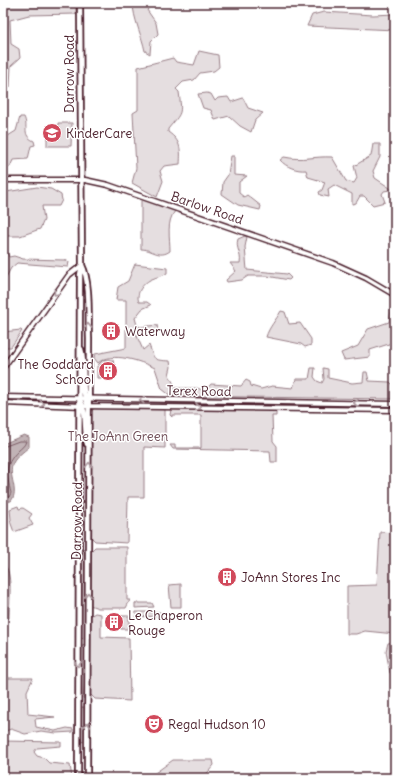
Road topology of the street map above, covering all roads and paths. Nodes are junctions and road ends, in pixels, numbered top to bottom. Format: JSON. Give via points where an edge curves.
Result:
{"nodes":[{"id":1,"x":80,"y":3,"type":"edge"},
{"id":2,"x":3,"y":180,"type":"edge"},
{"id":3,"x":81,"y":180,"type":"junction"},
{"id":4,"x":82,"y":265,"type":"junction"},
{"id":5,"x":395,"y":295,"type":"edge"},
{"id":6,"x":80,"y":303,"type":"junction"},
{"id":7,"x":87,"y":303,"type":"junction"},
{"id":8,"x":80,"y":344,"type":"junction"},
{"id":9,"x":82,"y":352,"type":"junction"},
{"id":10,"x":88,"y":352,"type":"junction"},
{"id":11,"x":3,"y":368,"type":"edge"},
{"id":12,"x":3,"y":397,"type":"edge"},
{"id":13,"x":79,"y":399,"type":"junction"},
{"id":14,"x":87,"y":399,"type":"junction"},
{"id":15,"x":167,"y":401,"type":"junction"},
{"id":16,"x":278,"y":402,"type":"junction"},
{"id":17,"x":3,"y":403,"type":"edge"},
{"id":18,"x":331,"y":403,"type":"junction"},
{"id":19,"x":395,"y":404,"type":"edge"},
{"id":20,"x":84,"y":406,"type":"junction"},
{"id":21,"x":167,"y":407,"type":"junction"},
{"id":22,"x":278,"y":408,"type":"junction"},
{"id":23,"x":330,"y":409,"type":"junction"},
{"id":24,"x":395,"y":410,"type":"edge"},
{"id":25,"x":78,"y":642,"type":"junction"},
{"id":26,"x":87,"y":642,"type":"junction"},
{"id":27,"x":78,"y":703,"type":"junction"},
{"id":28,"x":87,"y":703,"type":"junction"},
{"id":29,"x":78,"y":743,"type":"junction"},
{"id":30,"x":87,"y":743,"type":"junction"},
{"id":31,"x":78,"y":758,"type":"junction"},
{"id":32,"x":87,"y":759,"type":"junction"},
{"id":33,"x":78,"y":778,"type":"edge"},
{"id":34,"x":86,"y":778,"type":"edge"}],
"edges":[{"from":1,"to":3,"type":"main road","name":"Darrow Road"},
{"from":2,"to":3,"type":"street","name":"Barlow Road"},
{"from":3,"to":4,"type":"main road","name":"Darrow Road"},
{"from":3,"to":5,"type":"street","name":"Barlow Road","via":[[108,185],[333,263]]},
{"from":4,"to":6,"type":"main road","name":"Darrow Road"},
{"from":4,"to":7,"type":"main road","name":"Darrow Road"},
{"from":4,"to":11,"type":"street","one_way":true,"via":[[69,275]]},
{"from":6,"to":7,"type":"main road"},
{"from":6,"to":8,"type":"main road","name":"Darrow Road"},
{"from":10,"to":7,"type":"main road","name":"Darrow Road","one_way":true},
{"from":8,"to":9,"type":"main road"},
{"from":8,"to":13,"type":"main road","name":"Darrow Road"},
{"from":9,"to":10,"type":"main road"},
{"from":9,"to":14,"type":"main road"},
{"from":10,"to":14,"type":"main road","name":"Darrow Road"},
{"from":12,"to":13,"type":"street","name":"Terex Road"},
{"from":13,"to":14,"type":"street","name":"Terex Road"},
{"from":13,"to":20,"type":"main road","name":"Darrow Road"},
{"from":15,"to":14,"type":"street","name":"Terex Road","one_way":true},
{"from":14,"to":20,"type":"main road","name":"Darrow Road"},
{"from":15,"to":16,"type":"street","name":"Terex Road"},
{"from":15,"to":21,"type":"street"},
{"from":16,"to":18,"type":"street","name":"Terex Road"},
{"from":16,"to":22,"type":"street"},
{"from":17,"to":20,"type":"street","name":"Terex Road","one_way":true},
{"from":19,"to":18,"type":"street","name":"Terex Road","one_way":true},
{"from":18,"to":23,"type":"street"},
{"from":20,"to":21,"type":"street","name":"Terex Road"},
{"from":20,"to":25,"type":"main road","name":"Darrow Road"},
{"from":26,"to":20,"type":"main road","name":"Darrow Road","one_way":true,"via":[[89,449]]},
{"from":21,"to":22,"type":"street","name":"Terex Road","one_way":true},
{"from":22,"to":23,"type":"street","name":"Terex Road"},
{"from":23,"to":24,"type":"street","name":"Terex Road"},
{"from":25,"to":26,"type":"main road"},
{"from":25,"to":27,"type":"main road","name":"Darrow Road","one_way":true},
{"from":26,"to":28,"type":"main road","name":"Darrow Road"},
{"from":27,"to":28,"type":"main road"},
{"from":27,"to":29,"type":"main road","name":"Darrow Road"},
{"from":30,"to":28,"type":"main road","name":"Darrow Road","one_way":true},
{"from":29,"to":30,"type":"main road"},
{"from":29,"to":31,"type":"main road","name":"Darrow Road"},
{"from":30,"to":32,"type":"main road","name":"Darrow Road"},
{"from":31,"to":32,"type":"main road"},
{"from":31,"to":33,"type":"main road","name":"Darrow Road"},
{"from":32,"to":34,"type":"main road","name":"Darrow Road"}]}
